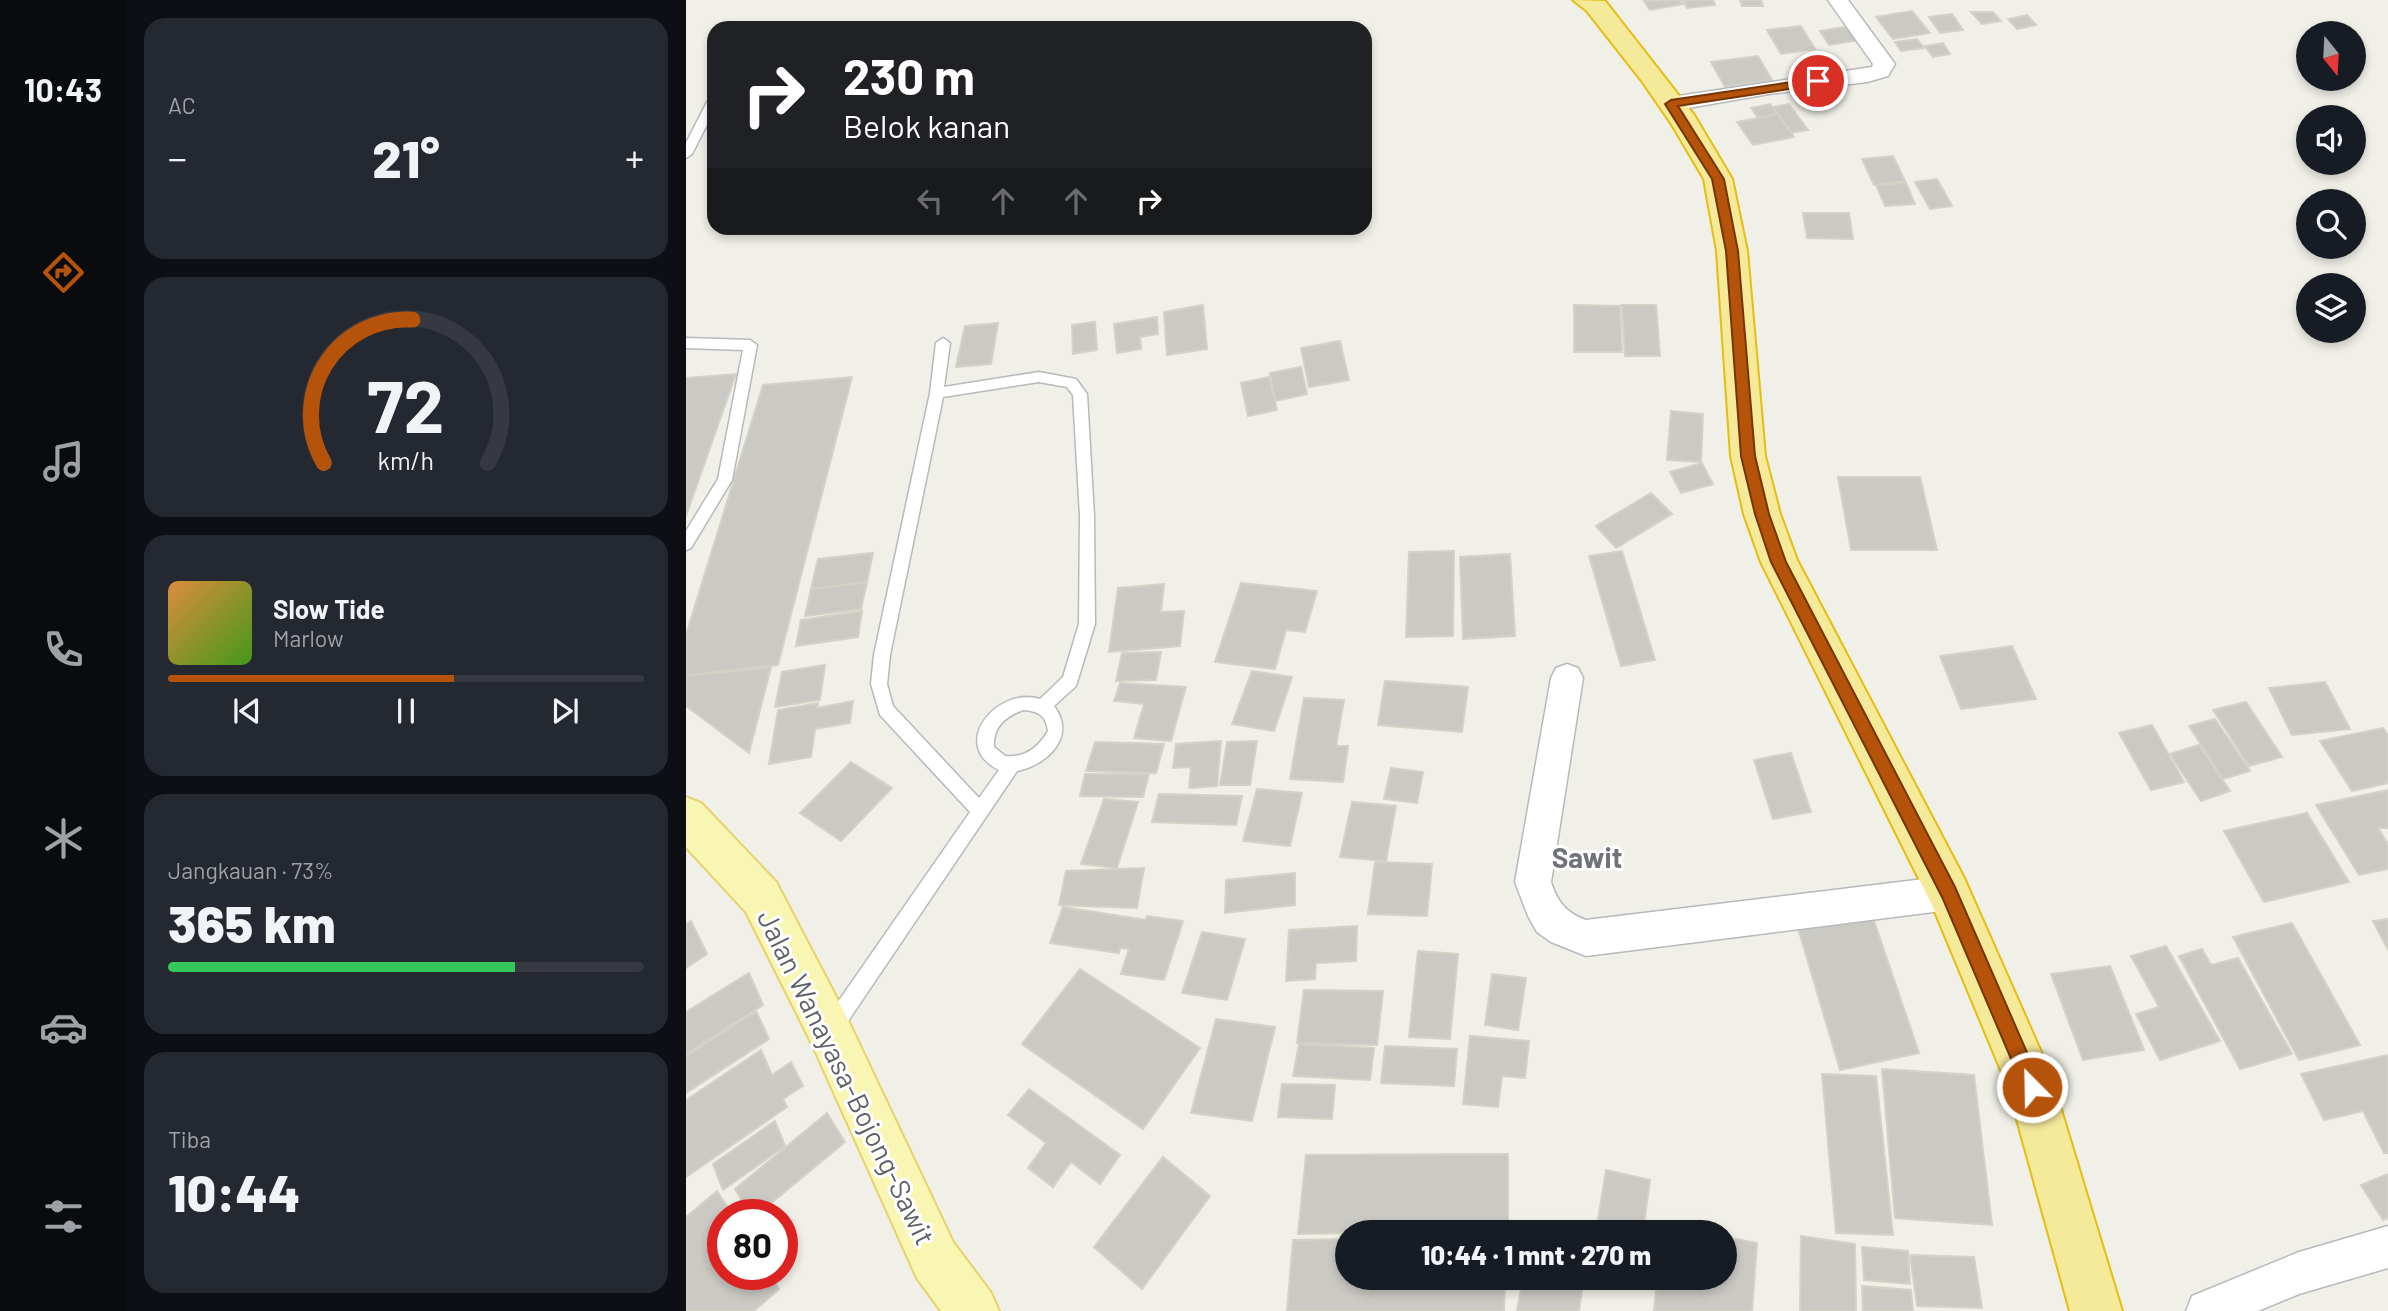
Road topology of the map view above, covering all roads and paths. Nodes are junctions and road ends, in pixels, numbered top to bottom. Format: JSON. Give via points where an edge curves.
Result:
{"nodes":[{"id":1,"x":1586,"y":0,"type":"edge"},
{"id":2,"x":1838,"y":0,"type":"edge"},
{"id":3,"x":1671,"y":104,"type":"junction"},
{"id":4,"x":707,"y":114,"type":"edge"},
{"id":5,"x":686,"y":154,"type":"edge"},
{"id":6,"x":686,"y":343,"type":"edge"},
{"id":7,"x":943,"y":343,"type":"dead end"},
{"id":8,"x":937,"y":393,"type":"junction"},
{"id":9,"x":686,"y":544,"type":"edge"},
{"id":10,"x":1567,"y":678,"type":"dead end"},
{"id":11,"x":1044,"y":706,"type":"junction"},
{"id":12,"x":1012,"y":765,"type":"junction"},
{"id":13,"x":981,"y":812,"type":"junction"},
{"id":14,"x":686,"y":817,"type":"edge"},
{"id":15,"x":1949,"y":893,"type":"junction"},
{"id":16,"x":829,"y":1030,"type":"junction"},
{"id":17,"x":2388,"y":1247,"type":"edge"},
{"id":18,"x":973,"y":1311,"type":"edge"},
{"id":19,"x":2096,"y":1311,"type":"edge"},
{"id":20,"x":2207,"y":1311,"type":"edge"}],
"edges":[{"from":1,"to":3,"type":"highway","via":[[1604,16]]},
{"from":2,"to":3,"type":"street","via":[[1884,64],[1880,71]]},
{"from":3,"to":15,"type":"highway","via":[[1718,179],[1732,251],[1748,456],[1762,514],[1779,562]]},
{"from":4,"to":5,"type":"lane"},
{"from":6,"to":9,"type":"lane","via":[[750,345],[725,481]]},
{"from":7,"to":8,"type":"lane"},
{"from":8,"to":11,"type":"lane","via":[[1039,377],[1071,383],[1080,394],[1087,624],[1070,681]]},
{"from":8,"to":13,"type":"lane","via":[[879,684],[886,710]]},
{"from":10,"to":15,"type":"street","via":[[1534,882],[1543,913],[1563,931],[1586,938]]},
{"from":11,"to":12,"type":"lane","via":[[1055,721],[1052,741],[1035,759]]},
{"from":11,"to":12,"type":"lane","via":[[1012,706],[992,720],[986,731],[986,750],[1001,763]]},
{"from":12,"to":13,"type":"lane"},
{"from":13,"to":16,"type":"lane"},
{"from":14,"to":16,"type":"main road","name":"Jalan Wanayasa-Bojong-Sawit","via":[[761,897]]},
{"from":15,"to":19,"type":"highway","via":[[2032,1087]]},
{"from":16,"to":18,"type":"main road","name":"Jalan Wanayasa-Bojong-Sawit","via":[[935,1259]]},
{"from":17,"to":20,"type":"street","via":[[2299,1273]]}]}
